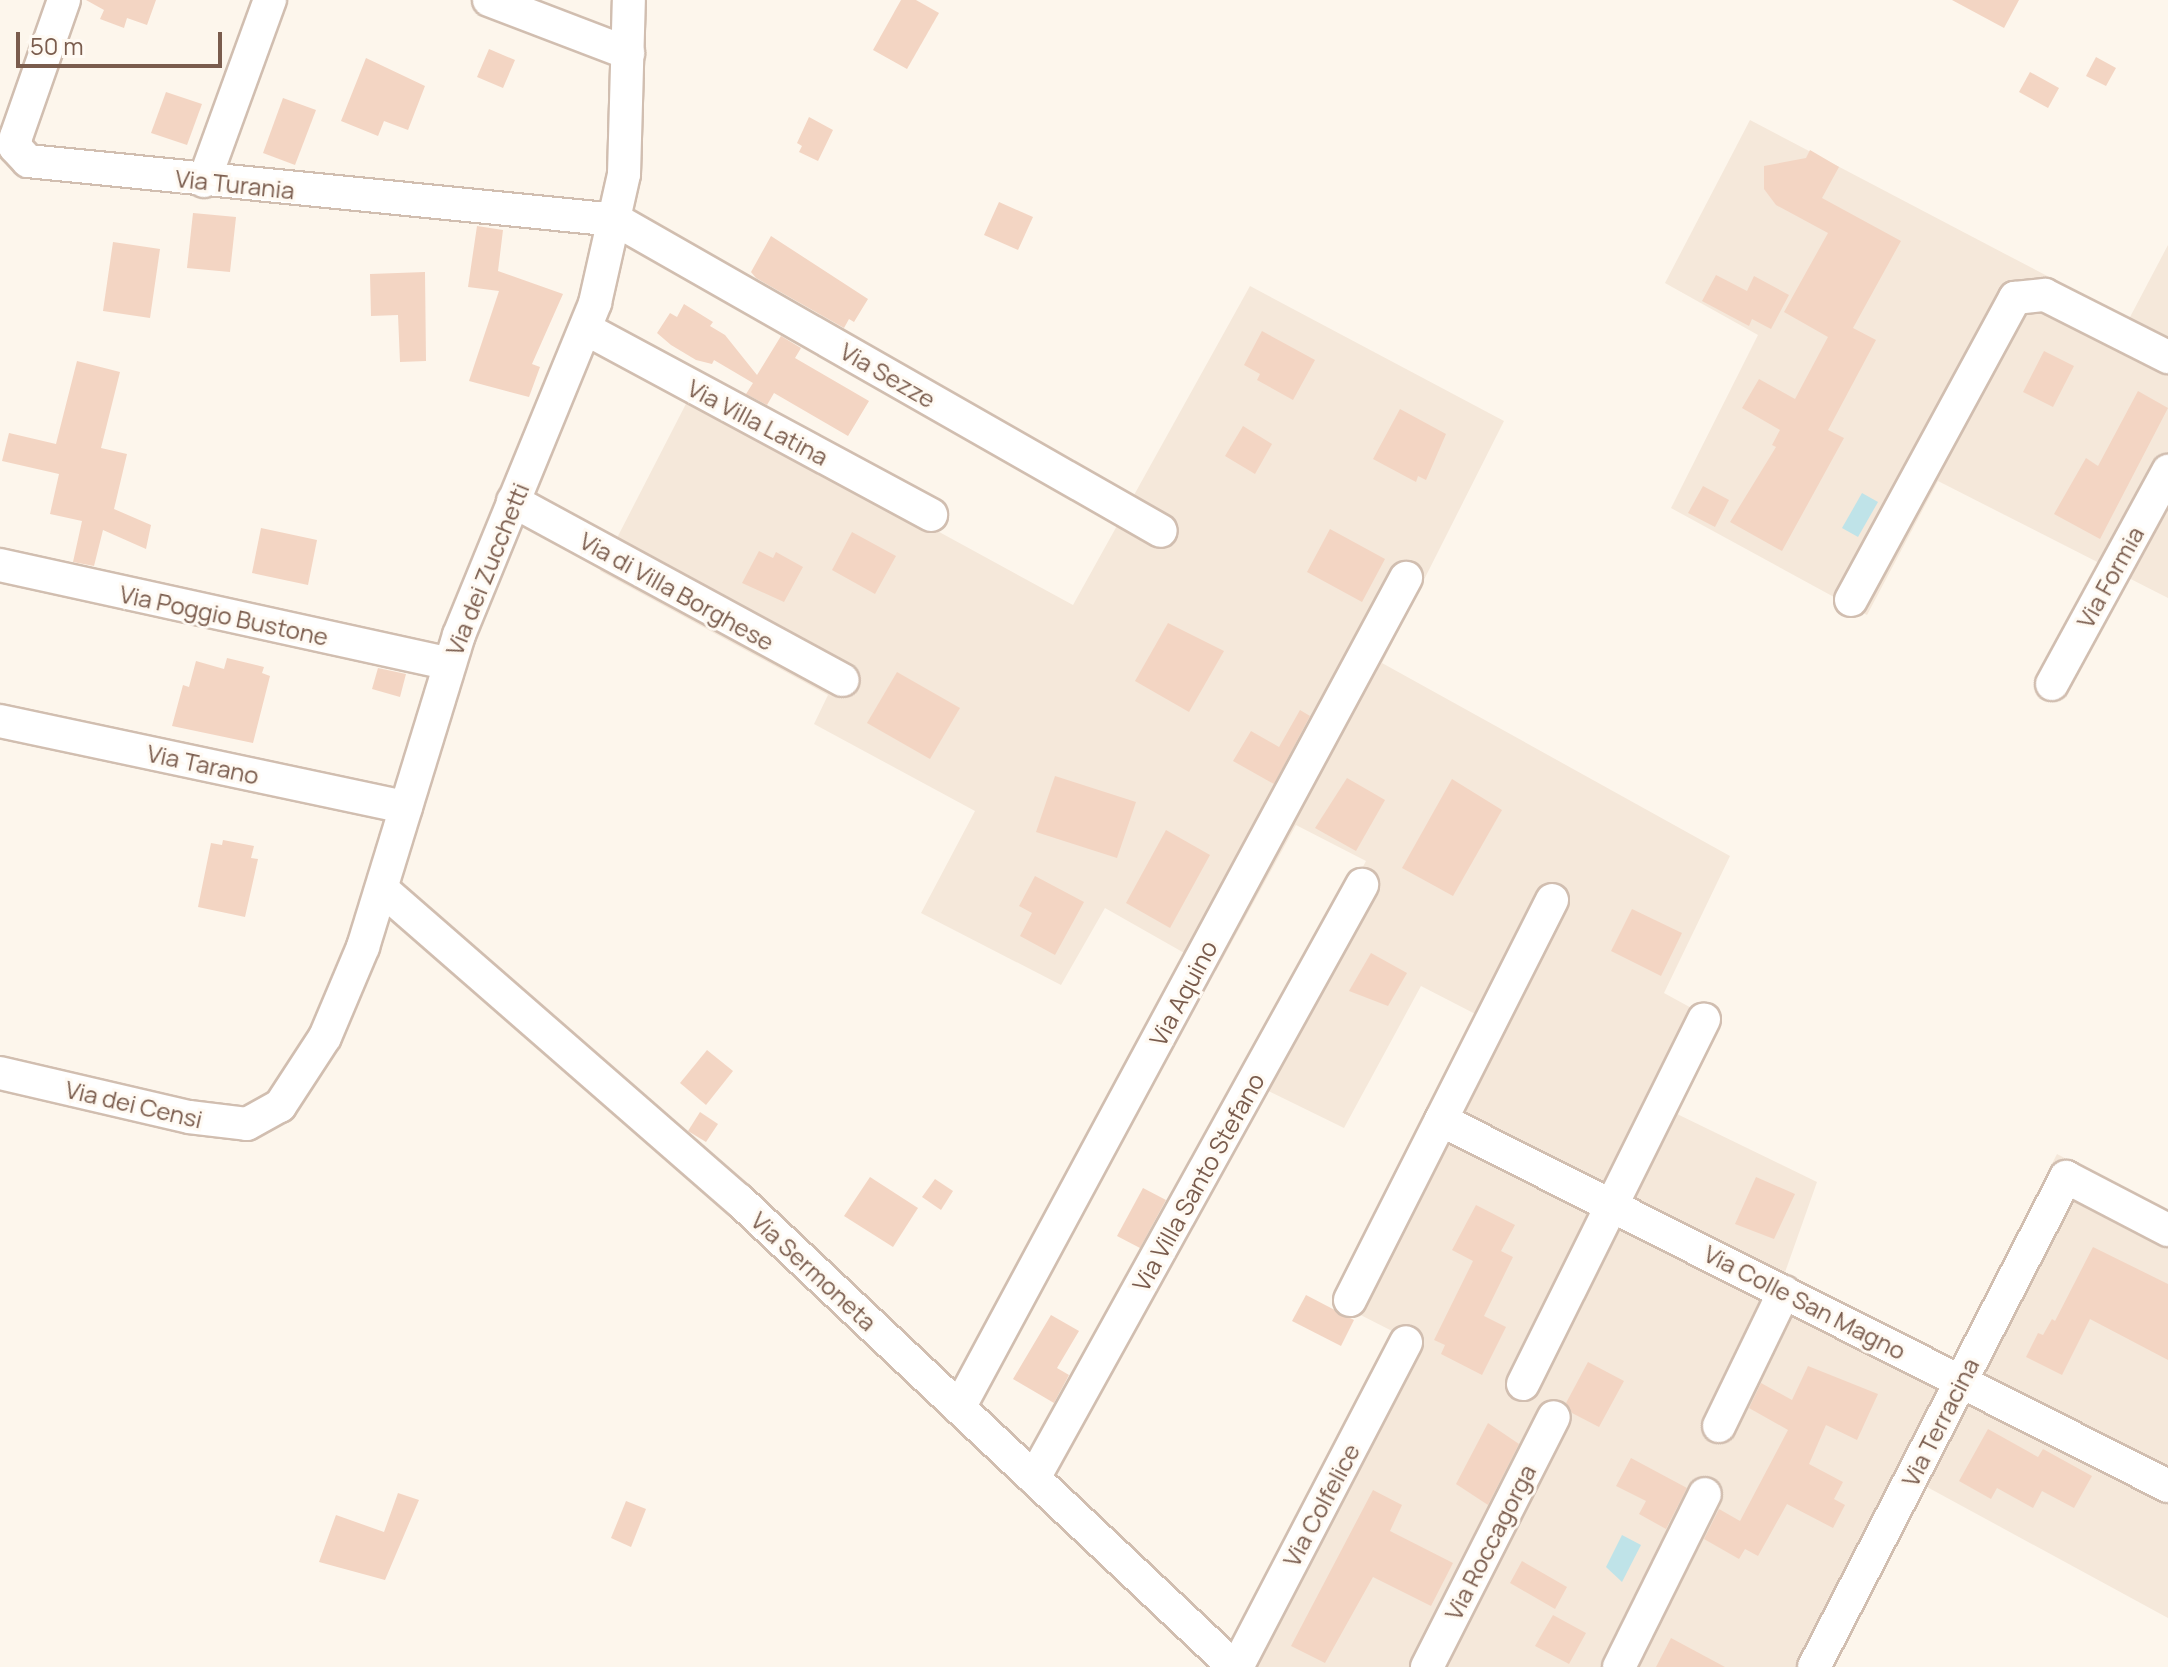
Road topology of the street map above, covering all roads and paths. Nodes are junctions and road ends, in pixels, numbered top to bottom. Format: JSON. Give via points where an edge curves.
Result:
{"nodes":[{"id":1,"x":64,"y":0,"type":"edge"},
{"id":2,"x":270,"y":0,"type":"edge"},
{"id":3,"x":489,"y":0,"type":"edge"},
{"id":4,"x":629,"y":0,"type":"edge"},
{"id":5,"x":628,"y":53,"type":"junction"},
{"id":6,"x":204,"y":181,"type":"junction"},
{"id":7,"x":616,"y":220,"type":"junction"},
{"id":8,"x":586,"y":329,"type":"junction"},
{"id":9,"x":2168,"y":357,"type":"edge"},
{"id":10,"x":2168,"y":471,"type":"edge"},
{"id":11,"x":513,"y":501,"type":"junction"},
{"id":12,"x":931,"y":515,"type":"dead end"},
{"id":13,"x":1161,"y":531,"type":"dead end"},
{"id":14,"x":0,"y":565,"type":"edge"},
{"id":15,"x":1406,"y":578,"type":"dead end"},
{"id":16,"x":1851,"y":600,"type":"dead end"},
{"id":17,"x":449,"y":664,"type":"junction"},
{"id":18,"x":842,"y":680,"type":"dead end"},
{"id":19,"x":2052,"y":684,"type":"dead end"},
{"id":20,"x":0,"y":721,"type":"edge"},
{"id":21,"x":406,"y":807,"type":"junction"},
{"id":22,"x":1362,"y":885,"type":"dead end"},
{"id":23,"x":382,"y":889,"type":"junction"},
{"id":24,"x":1552,"y":900,"type":"dead end"},
{"id":25,"x":1704,"y":1019,"type":"dead end"},
{"id":26,"x":0,"y":1073,"type":"edge"},
{"id":27,"x":268,"y":1115,"type":"joint"},
{"id":28,"x":1441,"y":1120,"type":"junction"},
{"id":29,"x":1612,"y":1205,"type":"junction"},
{"id":30,"x":2168,"y":1230,"type":"edge"},
{"id":31,"x":1784,"y":1292,"type":"junction"},
{"id":32,"x":1350,"y":1300,"type":"dead end"},
{"id":33,"x":1406,"y":1342,"type":"dead end"},
{"id":34,"x":1961,"y":1380,"type":"junction"},
{"id":35,"x":1523,"y":1384,"type":"dead end"},
{"id":36,"x":959,"y":1408,"type":"junction"},
{"id":37,"x":1554,"y":1417,"type":"dead end"},
{"id":38,"x":1719,"y":1426,"type":"dead end"},
{"id":39,"x":1034,"y":1478,"type":"junction"},
{"id":40,"x":2168,"y":1486,"type":"edge"},
{"id":41,"x":1705,"y":1494,"type":"dead end"},
{"id":42,"x":1236,"y":1667,"type":"edge"},
{"id":43,"x":1427,"y":1667,"type":"edge"},
{"id":44,"x":1619,"y":1667,"type":"edge"},
{"id":45,"x":1814,"y":1667,"type":"edge"}],
"edges":[{"from":1,"to":6,"type":"street","name":"Via Turania","via":[[16,137],[18,153],[39,164]]},
{"from":2,"to":6,"type":"street"},
{"from":3,"to":5,"type":"street"},
{"from":4,"to":5,"type":"street","name":"Via dei Zucchetti"},
{"from":5,"to":7,"type":"street","name":"Via dei Zucchetti","via":[[626,153]]},
{"from":6,"to":7,"type":"street","name":"Via Turania"},
{"from":7,"to":8,"type":"street","name":"Via dei Zucchetti"},
{"from":7,"to":13,"type":"street","name":"Via Sezze"},
{"from":8,"to":11,"type":"street","name":"Via dei Zucchetti"},
{"from":8,"to":12,"type":"street","name":"Via Villa Latina"},
{"from":9,"to":16,"type":"street","via":[[2045,295],[2015,298]]},
{"from":10,"to":19,"type":"street","name":"Via Formia"},
{"from":11,"to":17,"type":"street","name":"Via dei Zucchetti"},
{"from":11,"to":18,"type":"street","name":"Via di Villa Borghese"},
{"from":14,"to":17,"type":"street","name":"Via Poggio Bustone"},
{"from":15,"to":36,"type":"street","name":"Via Aquino"},
{"from":17,"to":21,"type":"street","name":"Via dei Zucchetti"},
{"from":20,"to":21,"type":"street","name":"Via Tarano"},
{"from":21,"to":23,"type":"street","name":"Via dei Zucchetti"},
{"from":22,"to":39,"type":"street","name":"Via Villa Santo Stefano"},
{"from":23,"to":27,"type":"street","name":"Via dei Zucchetti","via":[[330,1026],[297,1083]]},
{"from":23,"to":36,"type":"street","name":"Via Sermoneta","via":[[703,1168]]},
{"from":24,"to":28,"type":"street"},
{"from":25,"to":29,"type":"street"},
{"from":26,"to":27,"type":"street","name":"Via dei Censi","via":[[206,1121],[247,1124]]},
{"from":28,"to":29,"type":"street","name":"Via Colle San Magno"},
{"from":28,"to":32,"type":"street"},
{"from":29,"to":31,"type":"street","name":"Via Colle San Magno"},
{"from":29,"to":35,"type":"street"},
{"from":30,"to":34,"type":"street","name":"Via Terracina","via":[[2066,1177]]},
{"from":31,"to":34,"type":"street","name":"Via Colle San Magno"},
{"from":31,"to":38,"type":"street"},
{"from":33,"to":42,"type":"street","name":"Via Colfelice"},
{"from":34,"to":40,"type":"street","name":"Via Colle San Magno"},
{"from":34,"to":45,"type":"street","name":"Via Terracina"},
{"from":36,"to":39,"type":"street","name":"Via Sermoneta"},
{"from":37,"to":43,"type":"street","name":"Via Roccagorga"},
{"from":39,"to":42,"type":"street","name":"Via Sermoneta"},
{"from":41,"to":44,"type":"street"}]}
